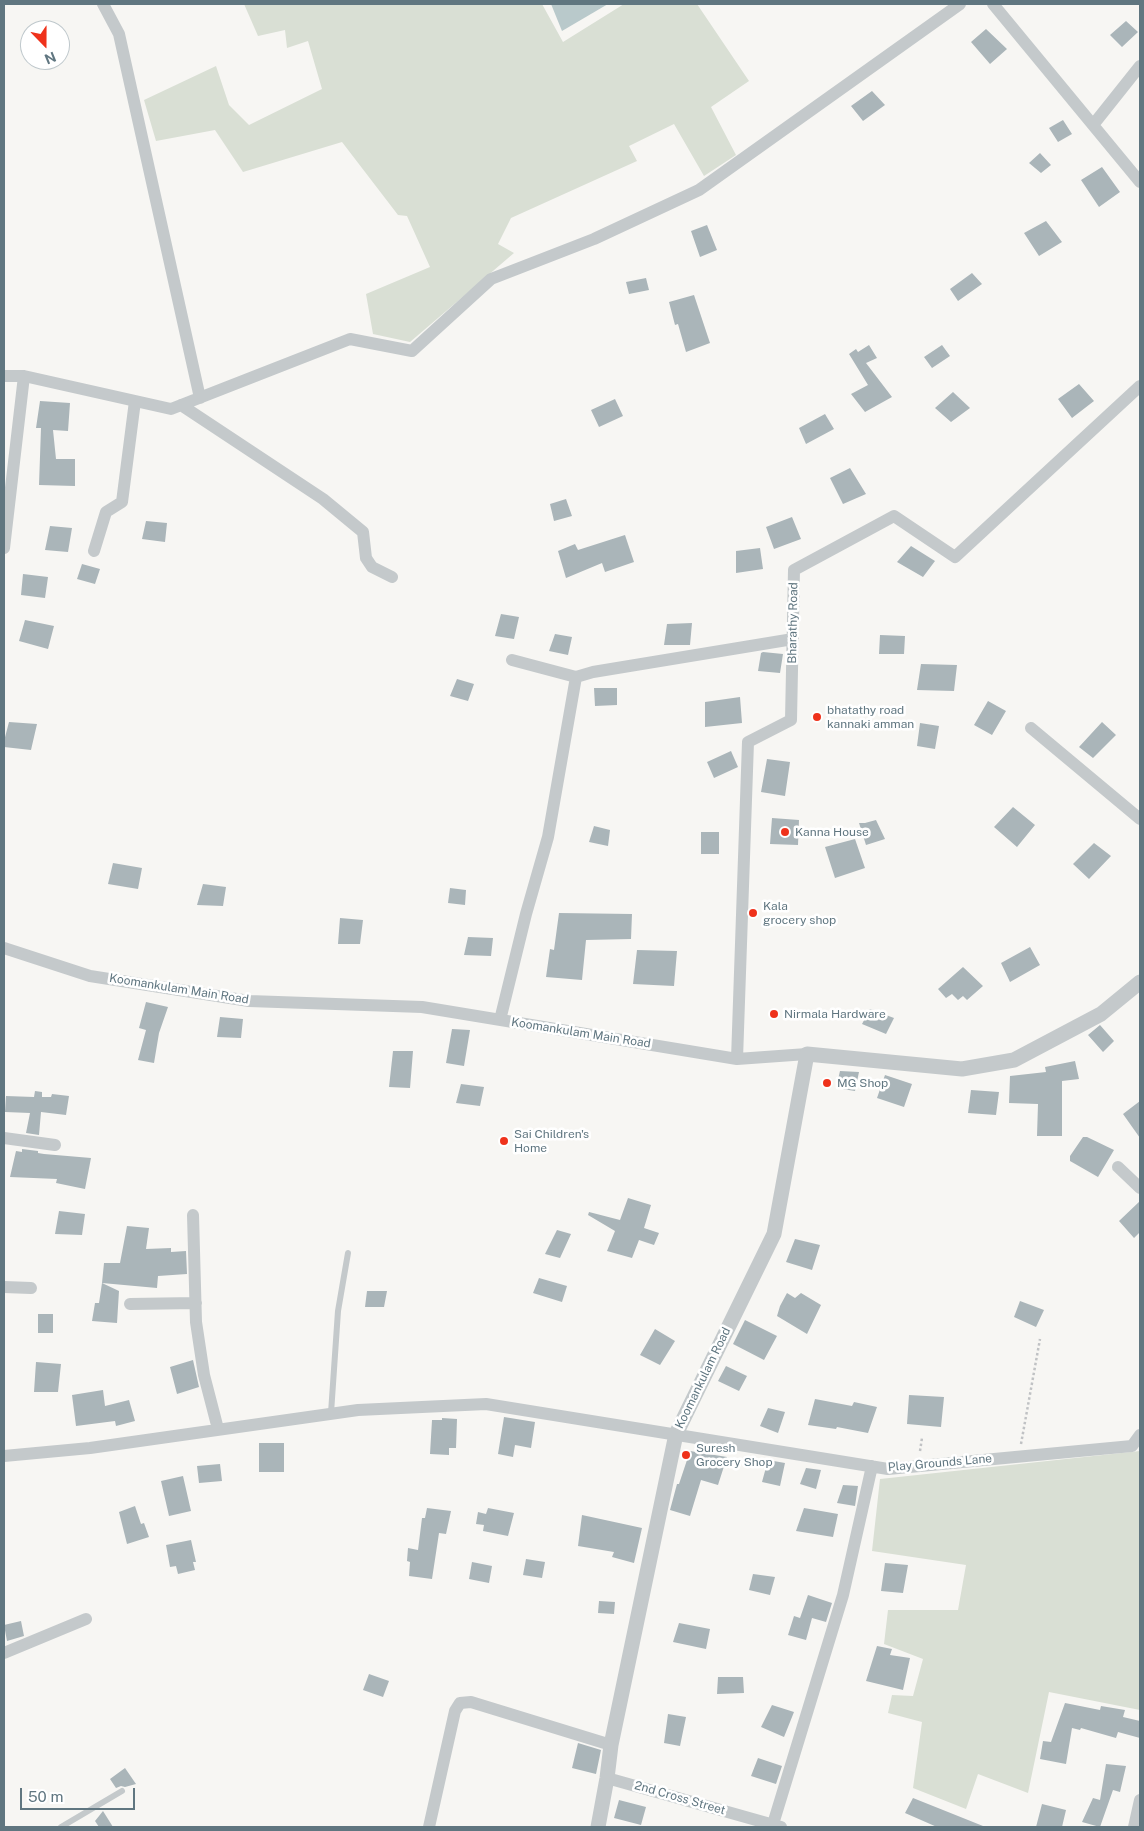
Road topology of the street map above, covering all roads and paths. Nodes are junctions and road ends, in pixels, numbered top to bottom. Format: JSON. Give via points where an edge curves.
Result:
{"nodes":[{"id":1,"x":103,"y":4,"type":"edge"},
{"id":2,"x":960,"y":4,"type":"edge"},
{"id":3,"x":993,"y":4,"type":"edge"},
{"id":4,"x":1140,"y":66,"type":"edge"},
{"id":5,"x":1094,"y":125,"type":"junction"},
{"id":6,"x":1140,"y":182,"type":"edge"},
{"id":7,"x":4,"y":376,"type":"edge"},
{"id":8,"x":24,"y":376,"type":"junction"},
{"id":9,"x":1140,"y":386,"type":"edge"},
{"id":10,"x":200,"y":398,"type":"junction"},
{"id":11,"x":136,"y":401,"type":"junction"},
{"id":12,"x":181,"y":405,"type":"junction"},
{"id":13,"x":4,"y":548,"type":"edge"},
{"id":14,"x":94,"y":551,"type":"dead end"},
{"id":15,"x":392,"y":577,"type":"dead end"},
{"id":16,"x":793,"y":639,"type":"junction"},
{"id":17,"x":512,"y":660,"type":"dead end"},
{"id":18,"x":576,"y":677,"type":"junction"},
{"id":19,"x":1031,"y":728,"type":"dead end"},
{"id":20,"x":1140,"y":819,"type":"edge"},
{"id":21,"x":4,"y":948,"type":"edge"},
{"id":22,"x":1140,"y":982,"type":"edge"},
{"id":23,"x":500,"y":1020,"type":"junction"},
{"id":24,"x":807,"y":1054,"type":"junction"},
{"id":25,"x":737,"y":1059,"type":"junction"},
{"id":26,"x":4,"y":1138,"type":"edge"},
{"id":27,"x":54,"y":1145,"type":"dead end"},
{"id":28,"x":1118,"y":1167,"type":"dead end"},
{"id":29,"x":1140,"y":1188,"type":"edge"},
{"id":30,"x":193,"y":1215,"type":"dead end"},
{"id":31,"x":348,"y":1253,"type":"dead end"},
{"id":32,"x":4,"y":1287,"type":"edge"},
{"id":33,"x":31,"y":1288,"type":"dead end"},
{"id":34,"x":196,"y":1303,"type":"junction"},
{"id":35,"x":130,"y":1304,"type":"dead end"},
{"id":36,"x":1040,"y":1339,"type":"dead end"},
{"id":37,"x":331,"y":1414,"type":"junction"},
{"id":38,"x":218,"y":1429,"type":"junction"},
{"id":39,"x":676,"y":1434,"type":"junction"},
{"id":40,"x":1140,"y":1435,"type":"edge"},
{"id":41,"x":4,"y":1456,"type":"edge"},
{"id":42,"x":1019,"y":1456,"type":"junction"},
{"id":43,"x":872,"y":1466,"type":"junction"},
{"id":44,"x":86,"y":1619,"type":"dead end"},
{"id":45,"x":4,"y":1653,"type":"edge"},
{"id":46,"x":611,"y":1745,"type":"junction"},
{"id":47,"x":607,"y":1778,"type":"junction"},
{"id":48,"x":122,"y":1790,"type":"dead end"},
{"id":49,"x":1140,"y":1800,"type":"edge"},
{"id":50,"x":777,"y":1826,"type":"edge"},
{"id":51,"x":61,"y":1827,"type":"edge"},
{"id":52,"x":429,"y":1827,"type":"edge"},
{"id":53,"x":598,"y":1827,"type":"edge"},
{"id":54,"x":1134,"y":1827,"type":"edge"}],
"edges":[{"from":1,"to":10,"type":"street","via":[[119,34]]},
{"from":2,"to":10,"type":"street","via":[[699,190],[594,239],[491,279],[412,351],[350,339]]},
{"from":3,"to":5,"type":"street"},
{"from":4,"to":5,"type":"street"},
{"from":5,"to":6,"type":"street"},
{"from":7,"to":8,"type":"street"},
{"from":8,"to":11,"type":"street"},
{"from":8,"to":13,"type":"street"},
{"from":9,"to":16,"type":"street","name":"Bharathy Road","via":[[955,557],[894,516],[794,570]]},
{"from":10,"to":12,"type":"street"},
{"from":11,"to":12,"type":"street","via":[[171,409]]},
{"from":11,"to":14,"type":"street","via":[[122,502],[106,512]]},
{"from":12,"to":15,"type":"street","via":[[323,499],[363,532],[366,558],[372,567]]},
{"from":16,"to":18,"type":"street"},
{"from":16,"to":25,"type":"street","name":"Bharathy Road","via":[[791,720],[748,742]]},
{"from":17,"to":18,"type":"street"},
{"from":18,"to":23,"type":"street","via":[[548,837]]},
{"from":19,"to":20,"type":"street"},
{"from":21,"to":23,"type":"street","name":"Koomankulam Main Road","via":[[90,976],[249,1001],[422,1007]]},
{"from":22,"to":24,"type":"street","name":"Koomankulam Main Road","via":[[1101,1014],[1014,1060],[962,1069]]},
{"from":23,"to":25,"type":"street","name":"Koomankulam Main Road"},
{"from":24,"to":25,"type":"street","name":"Koomankulam Main Road"},
{"from":24,"to":39,"type":"street","name":"Koomankulam Road","via":[[774,1234]]},
{"from":26,"to":27,"type":"street"},
{"from":28,"to":29,"type":"street"},
{"from":30,"to":34,"type":"street"},
{"from":31,"to":37,"type":"lane","via":[[338,1311]]},
{"from":32,"to":33,"type":"street"},
{"from":34,"to":35,"type":"street"},
{"from":34,"to":38,"type":"street","via":[[204,1375]]},
{"from":36,"to":42,"type":"path"},
{"from":37,"to":38,"type":"street","name":"Play Grounds Lane"},
{"from":37,"to":39,"type":"street","name":"Play Grounds Lane","via":[[486,1404]]},
{"from":38,"to":41,"type":"street","name":"Play Grounds Lane","via":[[90,1448]]},
{"from":39,"to":43,"type":"street","name":"Play Grounds Lane"},
{"from":39,"to":46,"type":"street","name":"Koomankulam Road"},
{"from":40,"to":42,"type":"street","name":"Play Grounds Lane","via":[[1132,1446]]},
{"from":42,"to":43,"type":"street","name":"Play Grounds Lane","via":[[888,1469]]},
{"from":43,"to":50,"type":"street","via":[[843,1595]]},
{"from":44,"to":45,"type":"street"},
{"from":46,"to":47,"type":"street","name":"Koomankulam Road"},
{"from":46,"to":52,"type":"street","via":[[471,1702],[460,1703],[455,1711]]},
{"from":47,"to":50,"type":"street","name":"2nd Cross Street"},
{"from":47,"to":53,"type":"street","name":"Koomankulam Road"},
{"from":48,"to":51,"type":"lane"},
{"from":49,"to":54,"type":"street"}]}
